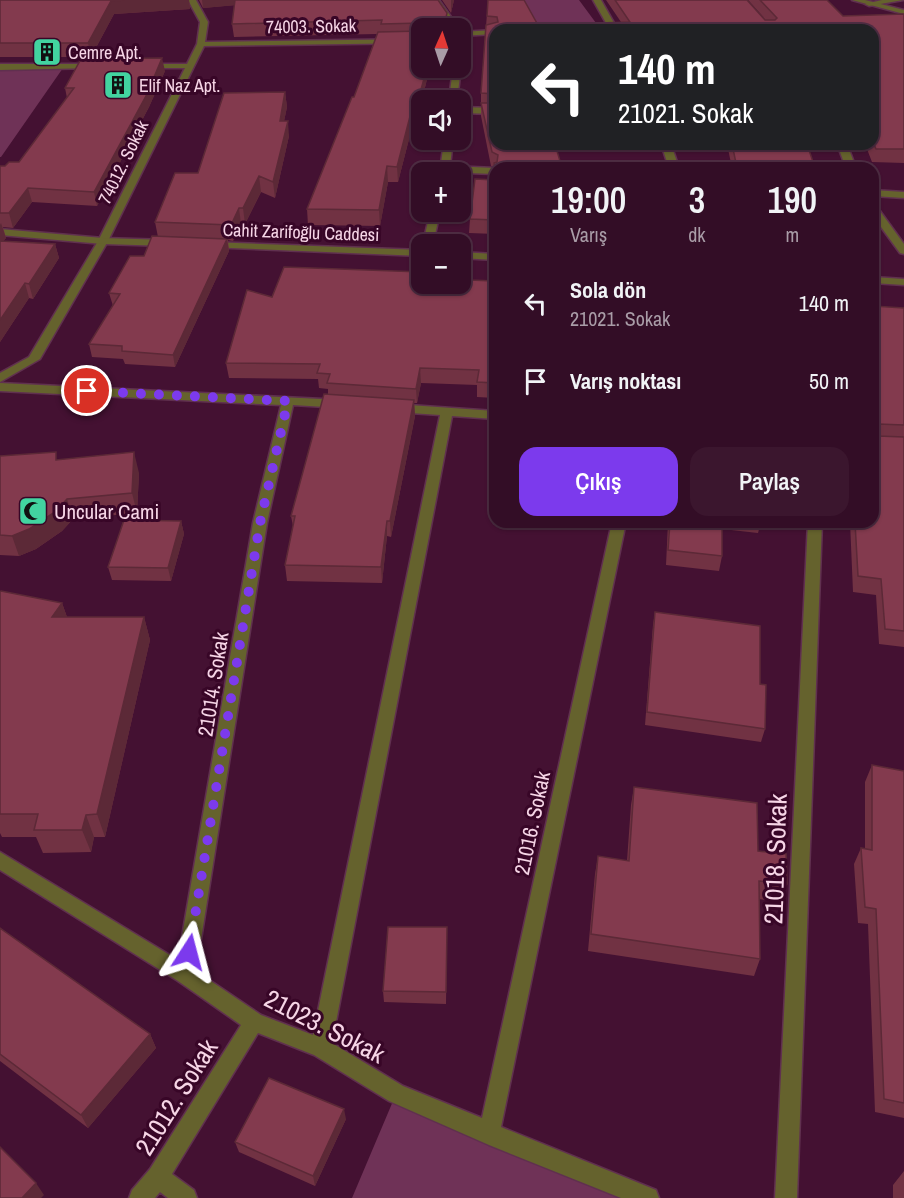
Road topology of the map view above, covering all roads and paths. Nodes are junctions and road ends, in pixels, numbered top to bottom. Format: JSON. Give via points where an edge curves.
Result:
{"nodes":[{"id":1,"x":192,"y":0,"type":"edge"},
{"id":2,"x":435,"y":0,"type":"edge"},
{"id":3,"x":597,"y":0,"type":"edge"},
{"id":4,"x":856,"y":0,"type":"edge"},
{"id":5,"x":899,"y":0,"type":"edge"},
{"id":6,"x":869,"y":4,"type":"junction"},
{"id":7,"x":904,"y":12,"type":"edge"},
{"id":8,"x":448,"y":18,"type":"edge"},
{"id":9,"x":610,"y":24,"type":"edge"},
{"id":10,"x":489,"y":32,"type":"edge"},
{"id":11,"x":471,"y":33,"type":"edge"},
{"id":12,"x":411,"y":41,"type":"edge"},
{"id":13,"x":201,"y":44,"type":"junction"},
{"id":14,"x":106,"y":66,"type":"edge"},
{"id":15,"x":130,"y":66,"type":"edge"},
{"id":16,"x":189,"y":66,"type":"junction"},
{"id":17,"x":0,"y":67,"type":"edge"},
{"id":18,"x":471,"y":110,"type":"edge"},
{"id":19,"x":489,"y":111,"type":"edge"},
{"id":20,"x":471,"y":171,"type":"edge"},
{"id":21,"x":489,"y":171,"type":"edge"},
{"id":22,"x":879,"y":193,"type":"edge"},
{"id":23,"x":904,"y":195,"type":"edge"},
{"id":24,"x":879,"y":217,"type":"edge"},
{"id":25,"x":0,"y":232,"type":"edge"},
{"id":26,"x":103,"y":241,"type":"junction"},
{"id":27,"x":174,"y":243,"type":"edge"},
{"id":28,"x":198,"y":244,"type":"edge"},
{"id":29,"x":904,"y":251,"type":"edge"},
{"id":30,"x":411,"y":253,"type":"edge"},
{"id":31,"x":471,"y":256,"type":"edge"},
{"id":32,"x":489,"y":257,"type":"edge"},
{"id":33,"x":879,"y":280,"type":"edge"},
{"id":34,"x":904,"y":282,"type":"edge"},
{"id":35,"x":0,"y":378,"type":"edge"},
{"id":36,"x":0,"y":387,"type":"edge"},
{"id":37,"x":288,"y":401,"type":"junction"},
{"id":38,"x":356,"y":405,"type":"edge"},
{"id":39,"x":379,"y":407,"type":"edge"},
{"id":40,"x":447,"y":411,"type":"junction"},
{"id":41,"x":489,"y":414,"type":"edge"},
{"id":42,"x":619,"y":528,"type":"edge"},
{"id":43,"x":815,"y":528,"type":"edge"},
{"id":44,"x":0,"y":860,"type":"edge"},
{"id":45,"x":185,"y":975,"type":"junction"},
{"id":46,"x":254,"y":1022,"type":"junction"},
{"id":47,"x":321,"y":1048,"type":"junction"},
{"id":48,"x":489,"y":1134,"type":"junction"},
{"id":49,"x":158,"y":1177,"type":"junction"},
{"id":50,"x":140,"y":1198,"type":"edge"},
{"id":51,"x":186,"y":1198,"type":"edge"},
{"id":52,"x":648,"y":1198,"type":"edge"},
{"id":53,"x":786,"y":1198,"type":"edge"}],
"edges":[{"from":1,"to":13,"type":"street","via":[[204,22]]},
{"from":2,"to":8,"type":"street"},
{"from":3,"to":9,"type":"street"},
{"from":4,"to":6,"type":"street"},
{"from":5,"to":6,"type":"street"},
{"from":6,"to":7,"type":"street"},
{"from":10,"to":11,"type":"street"},
{"from":12,"to":13,"type":"street","name":"74003. Sokak"},
{"from":13,"to":16,"type":"street","name":"74012. Sokak"},
{"from":14,"to":17,"type":"street"},
{"from":15,"to":16,"type":"street"},
{"from":16,"to":26,"type":"street","name":"74012. Sokak"},
{"from":18,"to":19,"type":"street"},
{"from":20,"to":21,"type":"street"},
{"from":22,"to":23,"type":"street"},
{"from":24,"to":29,"type":"street"},
{"from":25,"to":26,"type":"street"},
{"from":26,"to":27,"type":"street"},
{"from":26,"to":35,"type":"street","name":"74012. Sokak","via":[[34,359]]},
{"from":28,"to":30,"type":"street","name":"Cahit Zarifoğlu Caddesi"},
{"from":31,"to":32,"type":"street"},
{"from":33,"to":34,"type":"street"},
{"from":36,"to":37,"type":"street"},
{"from":37,"to":38,"type":"street"},
{"from":37,"to":45,"type":"street","name":"21014. Sokak","via":[[260,523]]},
{"from":39,"to":40,"type":"street"},
{"from":40,"to":41,"type":"street"},
{"from":40,"to":47,"type":"street"},
{"from":42,"to":48,"type":"street","name":"21016. Sokak"},
{"from":43,"to":53,"type":"street","name":"21018. Sokak"},
{"from":44,"to":45,"type":"street","name":"21023. Sokak"},
{"from":45,"to":46,"type":"street","name":"21023. Sokak"},
{"from":46,"to":47,"type":"street","name":"21023. Sokak"},
{"from":46,"to":49,"type":"street","name":"21012. Sokak"},
{"from":47,"to":48,"type":"street","name":"21023. Sokak","via":[[396,1094]]},
{"from":48,"to":52,"type":"street","name":"21023. Sokak"},
{"from":49,"to":50,"type":"street","name":"21012. Sokak"},
{"from":49,"to":51,"type":"street"}]}
